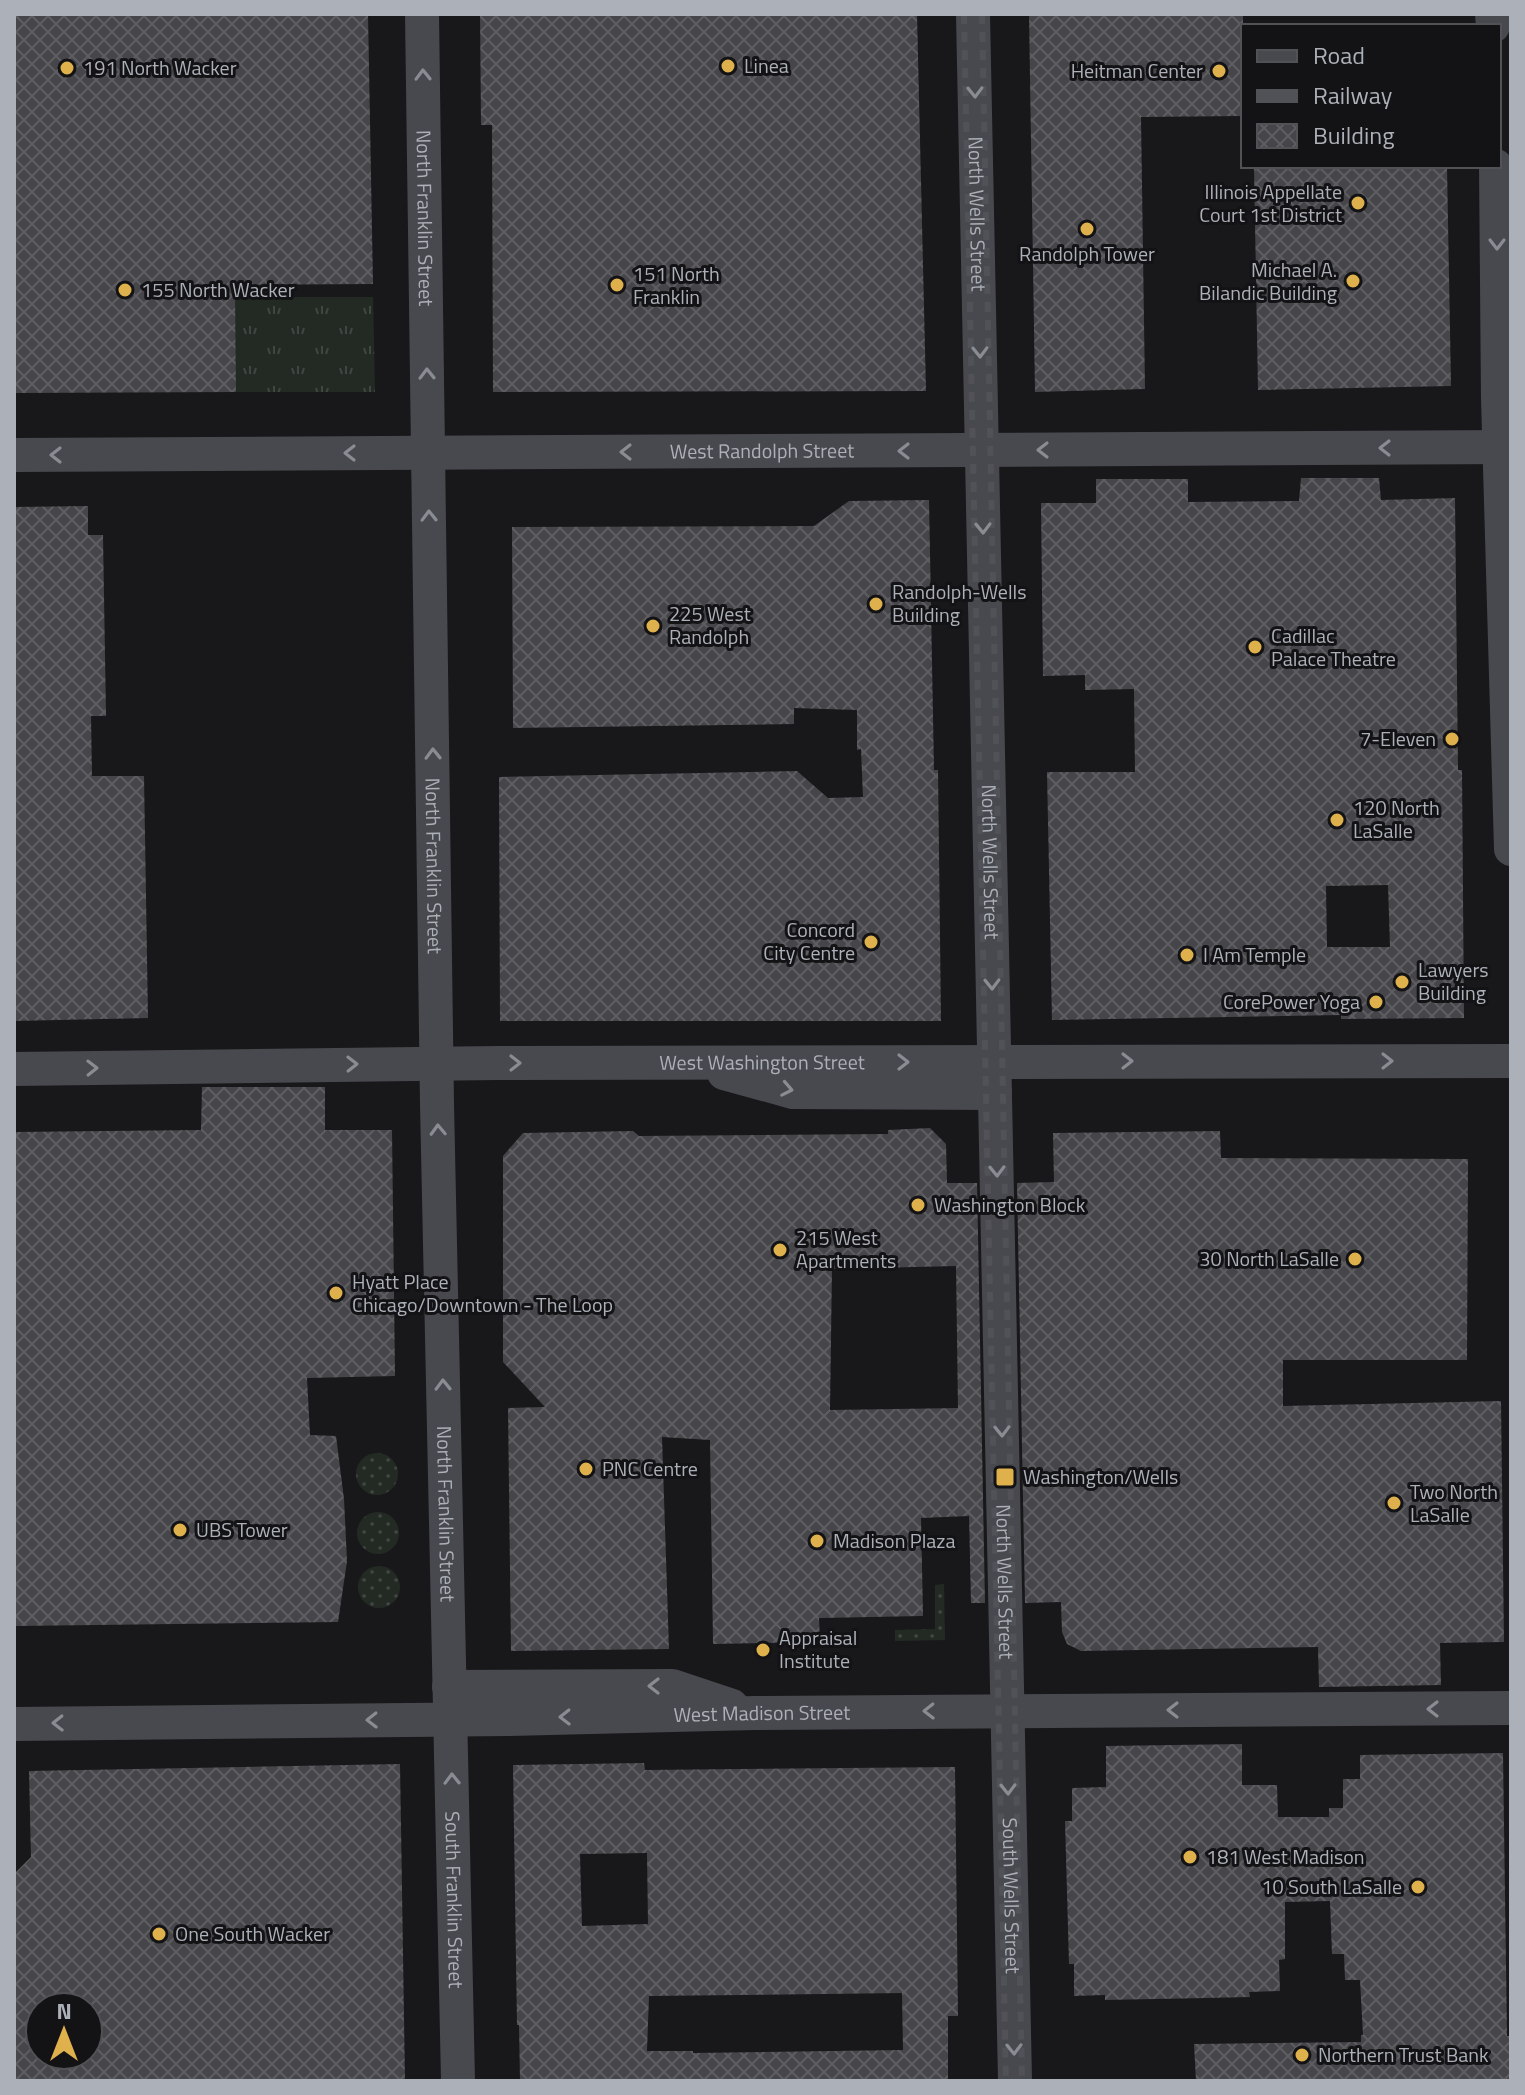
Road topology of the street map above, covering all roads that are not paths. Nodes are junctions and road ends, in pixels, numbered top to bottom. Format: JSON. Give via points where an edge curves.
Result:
{"nodes":[{"id":1,"x":422,"y":14,"type":"edge"},
{"id":2,"x":973,"y":14,"type":"edge"},
{"id":3,"x":1496,"y":168,"type":"edge"},
{"id":4,"x":1505,"y":447,"type":"edge"},
{"id":5,"x":982,"y":450,"type":"junction"},
{"id":6,"x":428,"y":452,"type":"junction"},
{"id":7,"x":14,"y":455,"type":"edge"},
{"id":8,"x":1511,"y":849,"type":"edge"},
{"id":9,"x":1511,"y":1061,"type":"edge"},
{"id":10,"x":437,"y":1063,"type":"junction"},
{"id":11,"x":14,"y":1069,"type":"edge"},
{"id":12,"x":995,"y":1077,"type":"junction"},
{"id":13,"x":449,"y":1703,"type":"junction"},
{"id":14,"x":1511,"y":1708,"type":"edge"},
{"id":15,"x":1007,"y":1711,"type":"junction"},
{"id":16,"x":14,"y":1724,"type":"edge"},
{"id":17,"x":458,"y":2081,"type":"edge"},
{"id":18,"x":1015,"y":2081,"type":"edge"}],
"edges":[{"from":6,"to":1,"type":"main road","name":"North Franklin Street","one_way":true},
{"from":2,"to":5,"type":"main road","name":"North Wells Street","one_way":true},
{"from":3,"to":4,"type":"main road","one_way":true},
{"from":4,"to":5,"type":"main road","name":"West Randolph Street","one_way":true},
{"from":4,"to":8,"type":"main road"},
{"from":5,"to":6,"type":"main road","name":"West Randolph Street","one_way":true},
{"from":5,"to":12,"type":"main road","name":"North Wells Street","one_way":true},
{"from":6,"to":7,"type":"main road","name":"West Randolph Street","one_way":true},
{"from":10,"to":6,"type":"main road","name":"North Franklin Street","one_way":true},
{"from":12,"to":9,"type":"main road","name":"West Washington Street","one_way":true},
{"from":11,"to":10,"type":"main road","name":"West Washington Street","one_way":true},
{"from":10,"to":12,"type":"main road","name":"West Washington Street","one_way":true,"via":[[685,1062]]},
{"from":13,"to":10,"type":"main road","name":"North Franklin Street","one_way":true},
{"from":12,"to":15,"type":"main road","name":"North Wells Street","one_way":true},
{"from":15,"to":13,"type":"main road","name":"West Madison Street","one_way":true,"via":[[755,1713]]},
{"from":13,"to":16,"type":"main road","name":"West Madison Street","one_way":true},
{"from":17,"to":13,"type":"main road","name":"South Franklin Street","one_way":true},
{"from":14,"to":15,"type":"main road","name":"West Madison Street","one_way":true},
{"from":15,"to":18,"type":"main road","name":"South Wells Street","one_way":true}]}
